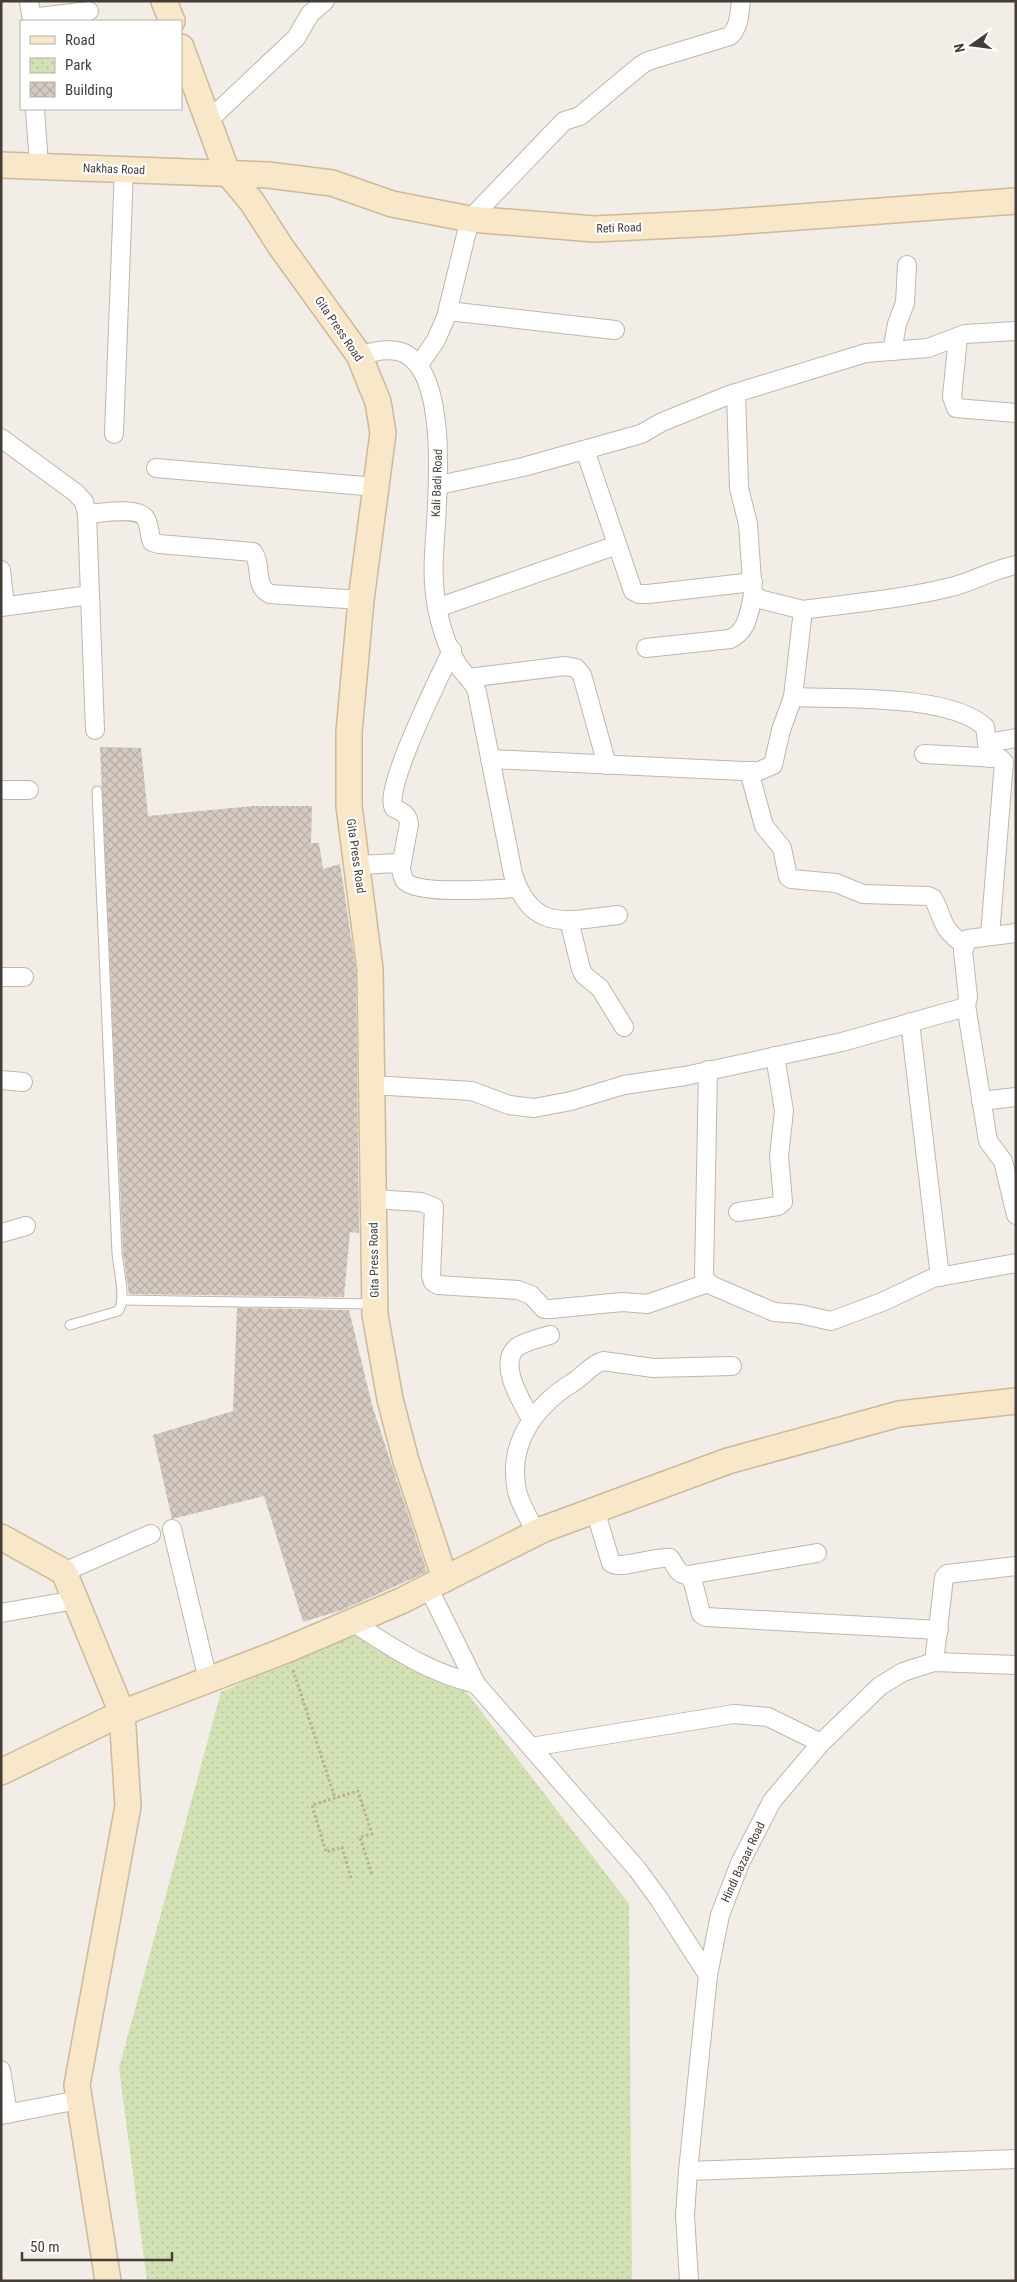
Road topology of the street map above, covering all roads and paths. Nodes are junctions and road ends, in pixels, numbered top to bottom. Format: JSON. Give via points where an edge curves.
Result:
{"nodes":[{"id":1,"x":164,"y":1,"type":"edge"},
{"id":2,"x":326,"y":1,"type":"edge"},
{"id":3,"x":741,"y":1,"type":"edge"},
{"id":4,"x":89,"y":11,"type":"dead end"},
{"id":5,"x":30,"y":13,"type":"edge"},
{"id":6,"x":172,"y":20,"type":"edge"},
{"id":7,"x":182,"y":50,"type":"edge"},
{"id":8,"x":35,"y":110,"type":"edge"},
{"id":9,"x":208,"y":121,"type":"junction"},
{"id":10,"x":1,"y":165,"type":"edge"},
{"id":11,"x":39,"y":166,"type":"junction"},
{"id":12,"x":124,"y":169,"type":"junction"},
{"id":13,"x":227,"y":172,"type":"junction"},
{"id":14,"x":1016,"y":200,"type":"edge"},
{"id":15,"x":470,"y":219,"type":"junction"},
{"id":16,"x":907,"y":265,"type":"dead end"},
{"id":17,"x":448,"y":311,"type":"junction"},
{"id":18,"x":615,"y":330,"type":"dead end"},
{"id":19,"x":1016,"y":331,"type":"edge"},
{"id":20,"x":958,"y":337,"type":"junction"},
{"id":21,"x":892,"y":351,"type":"junction"},
{"id":22,"x":360,"y":355,"type":"junction"},
{"id":23,"x":419,"y":365,"type":"junction"},
{"id":24,"x":736,"y":393,"type":"junction"},
{"id":25,"x":1016,"y":413,"type":"edge"},
{"id":26,"x":114,"y":434,"type":"dead end"},
{"id":27,"x":1,"y":438,"type":"edge"},
{"id":28,"x":585,"y":450,"type":"junction"},
{"id":29,"x":156,"y":468,"type":"dead end"},
{"id":30,"x":439,"y":485,"type":"junction"},
{"id":31,"x":376,"y":487,"type":"junction"},
{"id":32,"x":87,"y":514,"type":"junction"},
{"id":33,"x":617,"y":545,"type":"junction"},
{"id":34,"x":1016,"y":565,"type":"edge"},
{"id":35,"x":1,"y":570,"type":"edge"},
{"id":36,"x":753,"y":588,"type":"junction"},
{"id":37,"x":90,"y":595,"type":"junction"},
{"id":38,"x":361,"y":600,"type":"junction"},
{"id":39,"x":3,"y":607,"type":"edge"},
{"id":40,"x":437,"y":608,"type":"junction"},
{"id":41,"x":803,"y":610,"type":"junction"},
{"id":42,"x":448,"y":643,"type":"junction"},
{"id":43,"x":646,"y":648,"type":"dead end"},
{"id":44,"x":468,"y":678,"type":"junction"},
{"id":45,"x":793,"y":697,"type":"junction"},
{"id":46,"x":95,"y":730,"type":"dead end"},
{"id":47,"x":1016,"y":738,"type":"edge"},
{"id":48,"x":989,"y":750,"type":"junction"},
{"id":49,"x":924,"y":754,"type":"dead end"},
{"id":50,"x":490,"y":759,"type":"junction"},
{"id":51,"x":607,"y":765,"type":"junction"},
{"id":52,"x":749,"y":771,"type":"junction"},
{"id":53,"x":1,"y":790,"type":"edge"},
{"id":54,"x":29,"y":790,"type":"dead end"},
{"id":55,"x":98,"y":791,"type":"dead end"},
{"id":56,"x":358,"y":865,"type":"junction"},
{"id":57,"x":401,"y":867,"type":"junction"},
{"id":58,"x":517,"y":888,"type":"junction"},
{"id":59,"x":618,"y":915,"type":"dead end"},
{"id":60,"x":569,"y":920,"type":"junction"},
{"id":61,"x":1016,"y":933,"type":"edge"},
{"id":62,"x":990,"y":935,"type":"junction"},
{"id":63,"x":964,"y":945,"type":"junction"},
{"id":64,"x":1,"y":977,"type":"edge"},
{"id":65,"x":24,"y":977,"type":"dead end"},
{"id":66,"x":966,"y":1004,"type":"junction"},
{"id":67,"x":910,"y":1022,"type":"junction"},
{"id":68,"x":624,"y":1027,"type":"dead end"},
{"id":69,"x":775,"y":1056,"type":"junction"},
{"id":70,"x":708,"y":1070,"type":"junction"},
{"id":71,"x":1,"y":1080,"type":"edge"},
{"id":72,"x":22,"y":1082,"type":"dead end"},
{"id":73,"x":372,"y":1084,"type":"junction"},
{"id":74,"x":1016,"y":1097,"type":"edge"},
{"id":75,"x":981,"y":1101,"type":"junction"},
{"id":76,"x":373,"y":1199,"type":"junction"},
{"id":77,"x":738,"y":1212,"type":"dead end"},
{"id":78,"x":1016,"y":1215,"type":"edge"},
{"id":79,"x":26,"y":1226,"type":"dead end"},
{"id":80,"x":1,"y":1233,"type":"edge"},
{"id":81,"x":1016,"y":1263,"type":"edge"},
{"id":82,"x":940,"y":1277,"type":"junction"},
{"id":83,"x":708,"y":1283,"type":"junction"},
{"id":84,"x":122,"y":1300,"type":"junction"},
{"id":85,"x":375,"y":1304,"type":"junction"},
{"id":86,"x":70,"y":1326,"type":"dead end"},
{"id":87,"x":550,"y":1334,"type":"dead end"},
{"id":88,"x":732,"y":1366,"type":"dead end"},
{"id":89,"x":1016,"y":1401,"type":"edge"},
{"id":90,"x":531,"y":1418,"type":"junction"},
{"id":91,"x":595,"y":1510,"type":"junction"},
{"id":92,"x":172,"y":1530,"type":"dead end"},
{"id":93,"x":536,"y":1533,"type":"junction"},
{"id":94,"x":151,"y":1534,"type":"dead end"},
{"id":95,"x":1,"y":1537,"type":"edge"},
{"id":96,"x":817,"y":1553,"type":"dead end"},
{"id":97,"x":1016,"y":1566,"type":"edge"},
{"id":98,"x":64,"y":1572,"type":"junction"},
{"id":99,"x":688,"y":1575,"type":"junction"},
{"id":100,"x":437,"y":1583,"type":"junction"},
{"id":101,"x":75,"y":1600,"type":"junction"},
{"id":102,"x":1,"y":1613,"type":"edge"},
{"id":103,"x":352,"y":1622,"type":"junction"},
{"id":104,"x":939,"y":1630,"type":"junction"},
{"id":105,"x":286,"y":1650,"type":"junction"},
{"id":106,"x":934,"y":1662,"type":"junction"},
{"id":107,"x":1016,"y":1665,"type":"edge"},
{"id":108,"x":208,"y":1680,"type":"junction"},
{"id":109,"x":476,"y":1684,"type":"junction"},
{"id":110,"x":122,"y":1713,"type":"junction"},
{"id":111,"x":821,"y":1743,"type":"junction"},
{"id":112,"x":531,"y":1747,"type":"junction"},
{"id":113,"x":1,"y":1772,"type":"edge"},
{"id":114,"x":334,"y":1798,"type":"junction"},
{"id":115,"x":372,"y":1875,"type":"dead end"},
{"id":116,"x":351,"y":1878,"type":"dead end"},
{"id":117,"x":708,"y":1975,"type":"junction"},
{"id":118,"x":1,"y":2070,"type":"edge"},
{"id":119,"x":79,"y":2100,"type":"junction"},
{"id":120,"x":4,"y":2114,"type":"edge"},
{"id":121,"x":1016,"y":2159,"type":"edge"},
{"id":122,"x":688,"y":2171,"type":"junction"},
{"id":123,"x":108,"y":2281,"type":"edge"},
{"id":124,"x":689,"y":2281,"type":"edge"}],
"edges":[{"from":1,"to":6,"type":"main road"},
{"from":2,"to":9,"type":"street","via":[[310,14],[285,50]]},
{"from":3,"to":15,"type":"street","via":[[736,30],[730,36],[641,65],[580,116],[564,121]]},
{"from":4,"to":5,"type":"street","via":[[39,17]]},
{"from":7,"to":9,"type":"main road","name":"Gita Press Road"},
{"from":8,"to":11,"type":"street"},
{"from":9,"to":13,"type":"main road","name":"Gita Press Road"},
{"from":10,"to":11,"type":"main road","name":"Nakhas Road"},
{"from":11,"to":12,"type":"main road","name":"Nakhas Road"},
{"from":12,"to":13,"type":"main road","name":"Nakhas Road"},
{"from":12,"to":26,"type":"street"},
{"from":13,"to":15,"type":"main road","name":"Reti Road","via":[[332,183],[392,204]]},
{"from":13,"to":22,"type":"main road","name":"Gita Press Road","via":[[252,202]]},
{"from":14,"to":15,"type":"main road","name":"Reti Road","via":[[594,229]]},
{"from":15,"to":17,"type":"street"},
{"from":16,"to":21,"type":"street","via":[[905,303]]},
{"from":17,"to":18,"type":"street"},
{"from":17,"to":23,"type":"street","via":[[441,330]]},
{"from":19,"to":20,"type":"street"},
{"from":20,"to":21,"type":"street","via":[[928,348]]},
{"from":20,"to":25,"type":"street","via":[[952,397],[956,408]]},
{"from":21,"to":24,"type":"street","via":[[866,353]]},
{"from":22,"to":23,"type":"street","via":[[388,350],[404,353]]},
{"from":22,"to":31,"type":"main road","name":"Gita Press Road","via":[[378,402],[383,434]]},
{"from":23,"to":30,"type":"street","name":"Kali Badi Road","via":[[429,391],[439,446]]},
{"from":24,"to":28,"type":"street","via":[[662,422],[641,434]]},
{"from":24,"to":36,"type":"street","via":[[739,488],[748,524]]},
{"from":27,"to":32,"type":"street","via":[[76,493],[84,502]]},
{"from":28,"to":30,"type":"street"},
{"from":28,"to":33,"type":"street"},
{"from":29,"to":31,"type":"street"},
{"from":30,"to":40,"type":"street","name":"Kali Badi Road","via":[[434,557]]},
{"from":31,"to":38,"type":"main road","name":"Gita Press Road"},
{"from":32,"to":37,"type":"street"},
{"from":32,"to":38,"type":"street","via":[[135,511],[147,520],[152,542],[253,552],[257,558],[260,584],[263,591],[270,594]]},
{"from":33,"to":36,"type":"street","via":[[633,591],[638,594]]},
{"from":33,"to":40,"type":"street"},
{"from":34,"to":41,"type":"street","via":[[928,593]]},
{"from":35,"to":39,"type":"street"},
{"from":36,"to":41,"type":"street","via":[[763,600]]},
{"from":36,"to":43,"type":"street","via":[[740,635],[730,639]]},
{"from":37,"to":39,"type":"street"},
{"from":37,"to":46,"type":"street"},
{"from":38,"to":56,"type":"main road","name":"Gita Press Road","via":[[349,732],[349,806]]},
{"from":40,"to":42,"type":"street","name":"Kali Badi Road"},
{"from":41,"to":45,"type":"street"},
{"from":42,"to":44,"type":"street","name":"Kali Badi Road"},
{"from":42,"to":57,"type":"street","via":[[398,770],[391,801],[394,808],[408,818]]},
{"from":44,"to":50,"type":"street","name":"Kali Badi Road","via":[[477,692]]},
{"from":44,"to":51,"type":"street","via":[[565,666],[576,668],[582,675]]},
{"from":45,"to":48,"type":"street","via":[[921,702],[979,722],[985,727]]},
{"from":45,"to":52,"type":"street","via":[[773,765]]},
{"from":47,"to":48,"type":"street"},
{"from":48,"to":49,"type":"street"},
{"from":48,"to":62,"type":"street","via":[[1004,762],[1006,769]]},
{"from":50,"to":51,"type":"street"},
{"from":50,"to":58,"type":"street","name":"Kali Badi Road"},
{"from":51,"to":52,"type":"street"},
{"from":52,"to":63,"type":"street","via":[[764,826],[782,848],[791,879],[836,882],[863,894],[928,896],[932,898],[948,933]]},
{"from":53,"to":54,"type":"street"},
{"from":55,"to":84,"type":"lane","via":[[117,1253]]},
{"from":56,"to":57,"type":"street","via":[[398,863]]},
{"from":56,"to":73,"type":"main road","name":"Gita Press Road","via":[[370,969]]},
{"from":57,"to":58,"type":"street","via":[[409,884],[431,889]]},
{"from":58,"to":60,"type":"street","via":[[528,906],[543,917]]},
{"from":59,"to":60,"type":"street"},
{"from":60,"to":68,"type":"street","via":[[584,975],[600,988]]},
{"from":61,"to":62,"type":"street"},
{"from":62,"to":63,"type":"street","via":[[968,939]]},
{"from":63,"to":66,"type":"street"},
{"from":64,"to":65,"type":"street"},
{"from":66,"to":67,"type":"street","via":[[962,1008]]},
{"from":66,"to":75,"type":"street"},
{"from":67,"to":69,"type":"street","via":[[842,1042]]},
{"from":67,"to":82,"type":"street"},
{"from":69,"to":70,"type":"street"},
{"from":69,"to":77,"type":"street","via":[[784,1111],[779,1156],[783,1202],[778,1206]]},
{"from":70,"to":73,"type":"street","via":[[624,1085],[534,1108],[508,1105],[472,1091]]},
{"from":70,"to":83,"type":"street","via":[[704,1274]]},
{"from":71,"to":72,"type":"street"},
{"from":73,"to":76,"type":"main road","name":"Gita Press Road"},
{"from":74,"to":75,"type":"street"},
{"from":75,"to":78,"type":"street","via":[[988,1141],[1003,1161]]},
{"from":76,"to":83,"type":"street","via":[[421,1202],[434,1207],[431,1276],[438,1285],[518,1290],[531,1295],[544,1309],[551,1309],[622,1302],[647,1304]]},
{"from":76,"to":85,"type":"main road","name":"Gita Press Road"},
{"from":79,"to":80,"type":"street"},
{"from":81,"to":82,"type":"street"},
{"from":82,"to":83,"type":"street","via":[[831,1321],[774,1312]]},
{"from":84,"to":85,"type":"lane"},
{"from":84,"to":86,"type":"lane","via":[[118,1311]]},
{"from":85,"to":100,"type":"main road","name":"Gita Press Road","via":[[380,1353]]},
{"from":87,"to":90,"type":"street","via":[[523,1344],[511,1356],[510,1376]]},
{"from":88,"to":90,"type":"street","via":[[653,1368],[603,1361],[557,1392]]},
{"from":89,"to":91,"type":"main road","via":[[899,1414],[728,1461]]},
{"from":90,"to":93,"type":"street","via":[[516,1455],[516,1480],[517,1492]]},
{"from":91,"to":93,"type":"main road"},
{"from":91,"to":99,"type":"street","via":[[611,1563],[618,1565],[670,1558],[676,1570]]},
{"from":92,"to":108,"type":"street"},
{"from":93,"to":100,"type":"main road"},
{"from":94,"to":98,"type":"street"},
{"from":95,"to":98,"type":"main road"},
{"from":96,"to":99,"type":"street"},
{"from":97,"to":104,"type":"street","via":[[947,1574]]},
{"from":98,"to":101,"type":"main road"},
{"from":99,"to":104,"type":"street","via":[[693,1582],[701,1614],[712,1619]]},
{"from":100,"to":103,"type":"main road"},
{"from":100,"to":109,"type":"street"},
{"from":101,"to":102,"type":"street"},
{"from":101,"to":110,"type":"main road"},
{"from":103,"to":105,"type":"main road"},
{"from":103,"to":109,"type":"street","via":[[423,1666]]},
{"from":104,"to":106,"type":"street"},
{"from":105,"to":108,"type":"main road"},
{"from":105,"to":114,"type":"path"},
{"from":106,"to":107,"type":"street","name":"Hindi Bazaar Road"},
{"from":106,"to":111,"type":"street","name":"Hindi Bazaar Road","via":[[903,1672],[880,1686]]},
{"from":108,"to":110,"type":"main road"},
{"from":109,"to":112,"type":"street"},
{"from":110,"to":113,"type":"main road"},
{"from":110,"to":119,"type":"main road","via":[[128,1806],[77,2085]]},
{"from":111,"to":112,"type":"street","via":[[768,1717],[734,1714]]},
{"from":111,"to":117,"type":"street","name":"Hindi Bazaar Road","via":[[772,1801],[740,1863],[720,1915]]},
{"from":112,"to":117,"type":"street","via":[[637,1869]]},
{"from":114,"to":115,"type":"path","via":[[358,1791],[372,1834],[360,1837]]},
{"from":114,"to":116,"type":"path","via":[[312,1805],[326,1852],[342,1847]]},
{"from":117,"to":122,"type":"street","name":"Hindi Bazaar Road"},
{"from":118,"to":120,"type":"street"},
{"from":119,"to":120,"type":"street"},
{"from":119,"to":123,"type":"main road"},
{"from":121,"to":122,"type":"street"},
{"from":122,"to":124,"type":"street","name":"Hindi Bazaar Road","via":[[685,2215]]}]}
